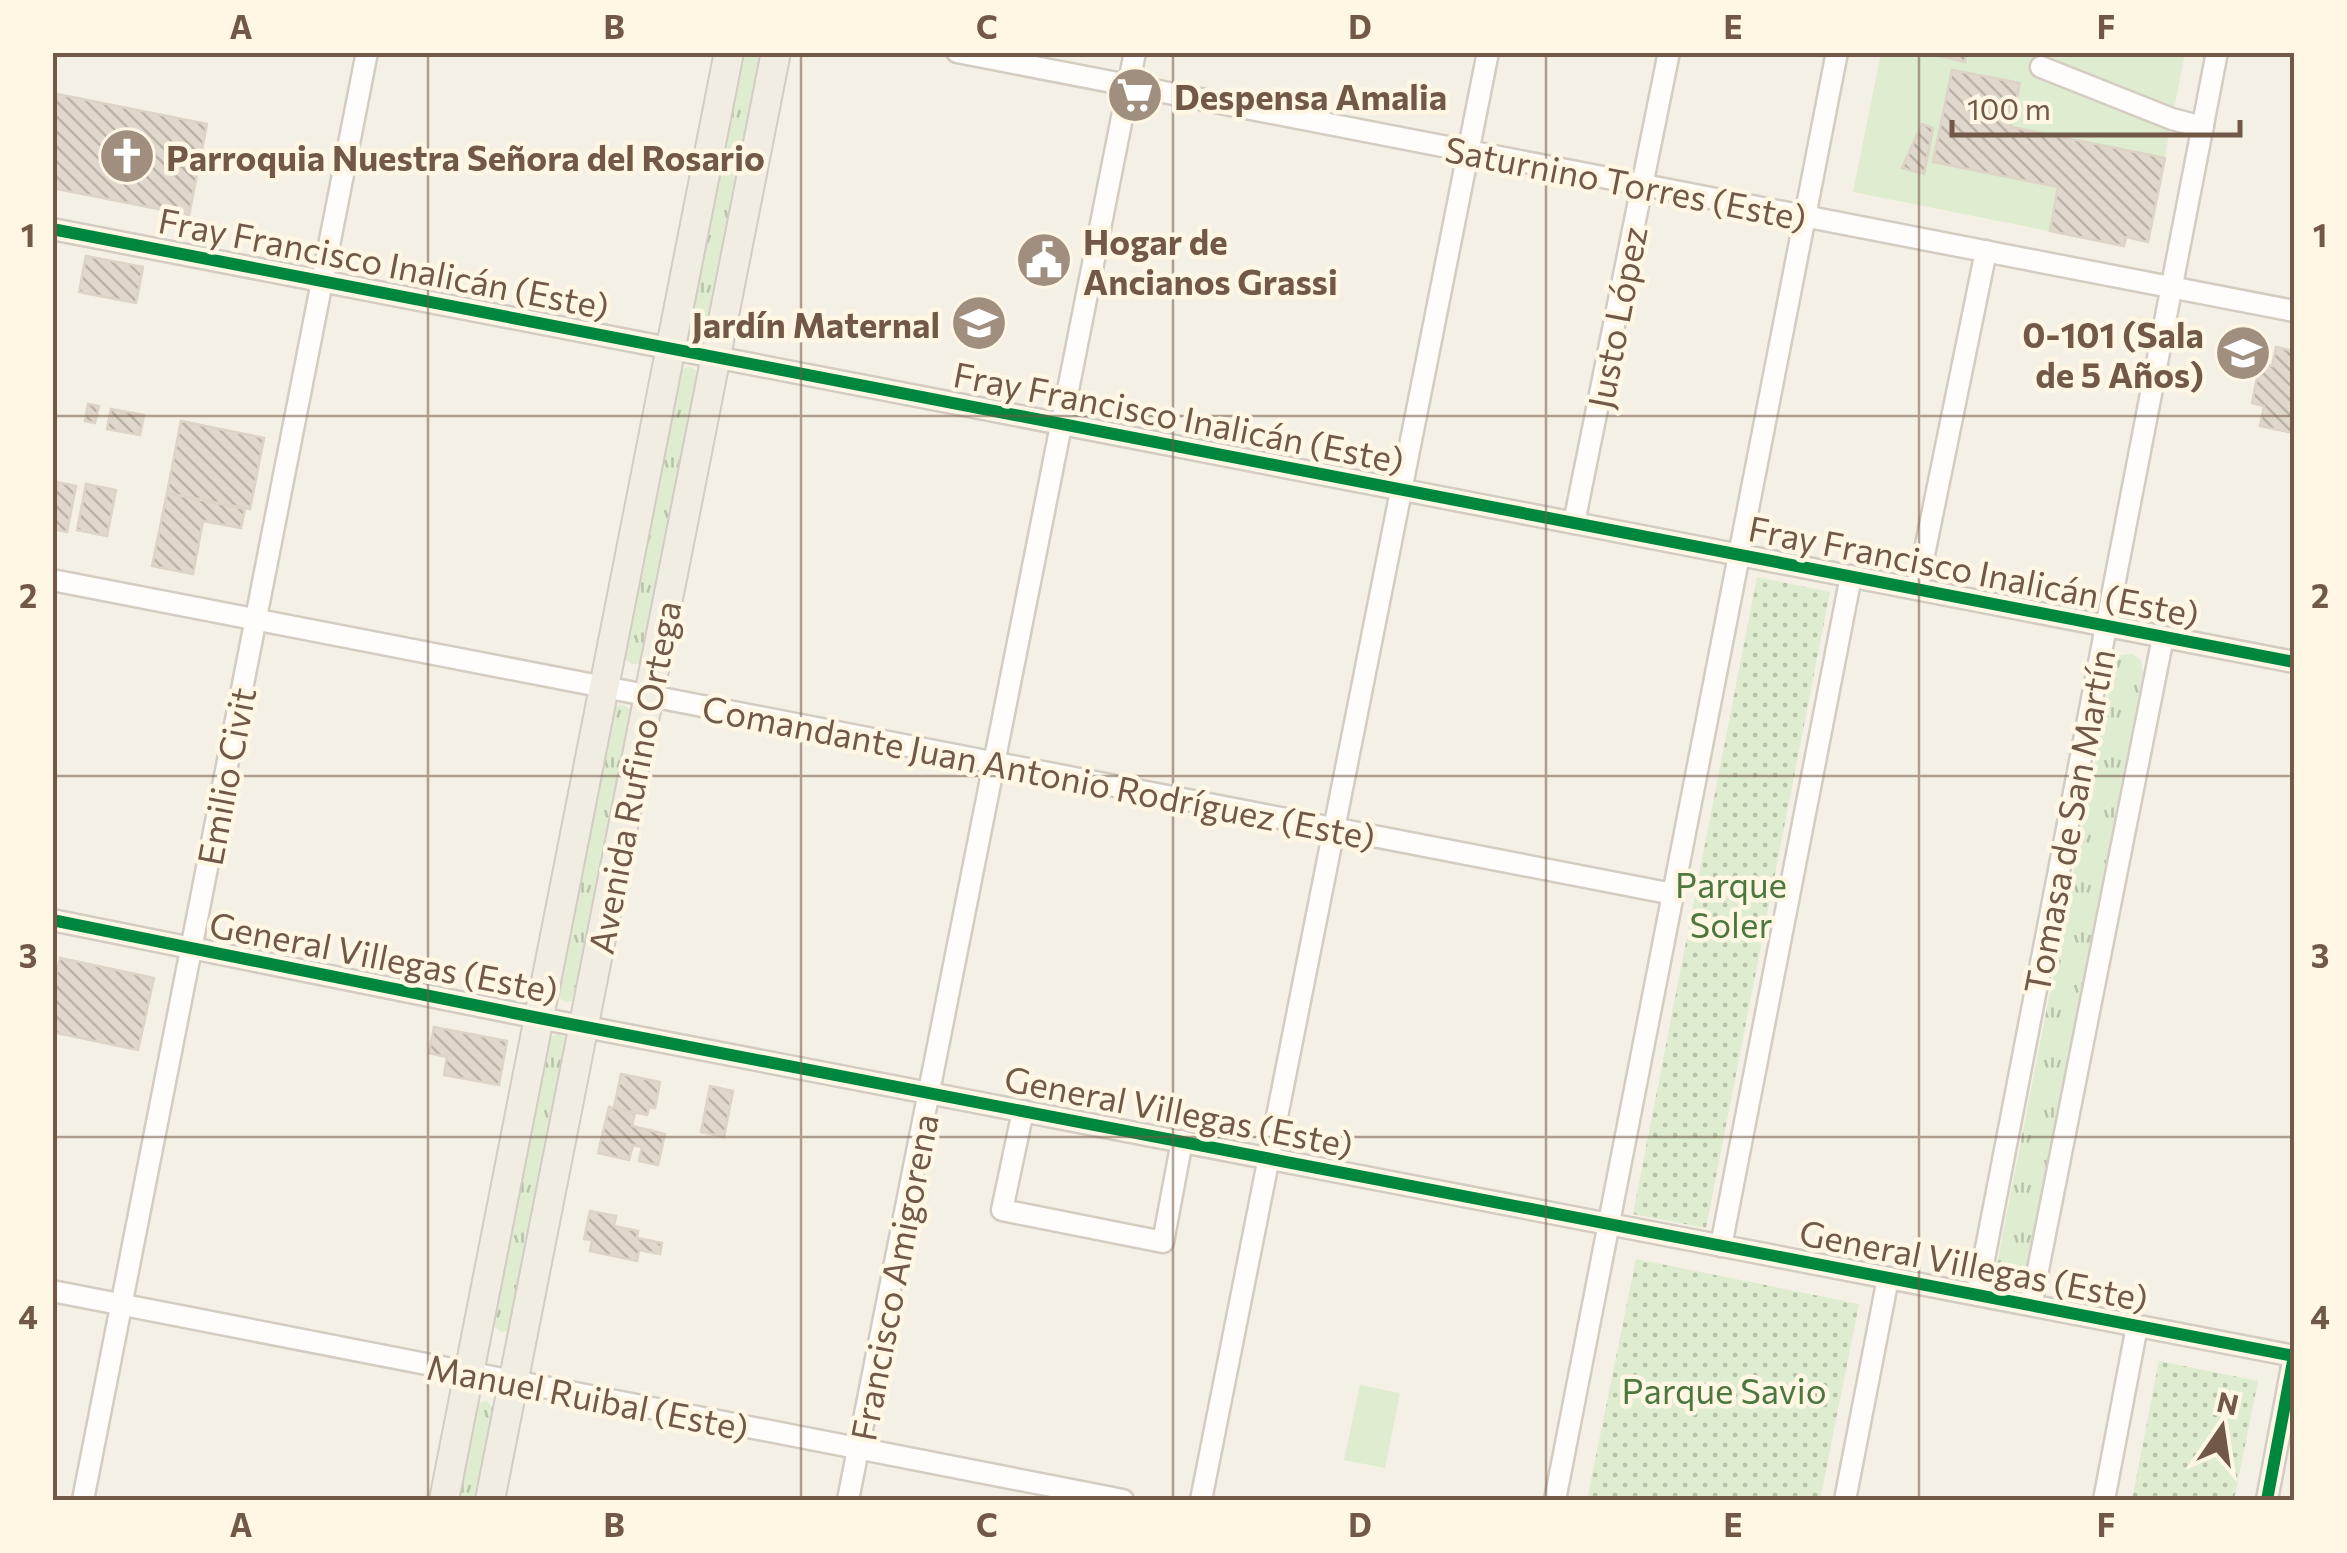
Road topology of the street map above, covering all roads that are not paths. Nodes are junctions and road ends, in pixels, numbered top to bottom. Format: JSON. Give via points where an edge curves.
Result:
{"nodes":[{"id":1,"x":367,"y":52,"type":"edge"},
{"id":2,"x":729,"y":52,"type":"edge"},
{"id":3,"x":776,"y":52,"type":"edge"},
{"id":4,"x":957,"y":52,"type":"edge"},
{"id":5,"x":1135,"y":52,"type":"edge"},
{"id":6,"x":1488,"y":52,"type":"edge"},
{"id":7,"x":1669,"y":52,"type":"edge"},
{"id":8,"x":1837,"y":52,"type":"edge"},
{"id":9,"x":2217,"y":52,"type":"edge"},
{"id":10,"x":2040,"y":67,"type":"dead end"},
{"id":11,"x":1129,"y":86,"type":"junction"},
{"id":12,"x":2203,"y":126,"type":"junction"},
{"id":13,"x":1468,"y":151,"type":"junction"},
{"id":14,"x":1642,"y":185,"type":"junction"},
{"id":15,"x":1805,"y":216,"type":"junction"},
{"id":16,"x":52,"y":228,"type":"edge"},
{"id":17,"x":1986,"y":251,"type":"junction"},
{"id":18,"x":322,"y":281,"type":"junction"},
{"id":19,"x":2172,"y":287,"type":"junction"},
{"id":20,"x":2294,"y":310,"type":"edge"},
{"id":21,"x":671,"y":348,"type":"junction"},
{"id":22,"x":716,"y":357,"type":"junction"},
{"id":23,"x":1062,"y":424,"type":"junction"},
{"id":24,"x":1401,"y":490,"type":"junction"},
{"id":25,"x":1574,"y":523,"type":"junction"},
{"id":26,"x":1739,"y":555,"type":"junction"},
{"id":27,"x":1850,"y":576,"type":"junction"},
{"id":28,"x":52,"y":580,"type":"edge"},
{"id":29,"x":1917,"y":590,"type":"junction"},
{"id":30,"x":256,"y":619,"type":"junction"},
{"id":31,"x":2106,"y":626,"type":"junction"},
{"id":32,"x":2163,"y":637,"type":"junction"},
{"id":33,"x":2294,"y":662,"type":"edge"},
{"id":34,"x":604,"y":687,"type":"junction"},
{"id":35,"x":650,"y":695,"type":"junction"},
{"id":36,"x":994,"y":762,"type":"junction"},
{"id":37,"x":1334,"y":828,"type":"junction"},
{"id":38,"x":1673,"y":894,"type":"junction"},
{"id":39,"x":52,"y":920,"type":"edge"},
{"id":40,"x":191,"y":948,"type":"junction"},
{"id":41,"x":539,"y":1018,"type":"junction"},
{"id":42,"x":584,"y":1026,"type":"junction"},
{"id":43,"x":930,"y":1093,"type":"junction"},
{"id":44,"x":1024,"y":1111,"type":"junction"},
{"id":45,"x":1182,"y":1142,"type":"junction"},
{"id":46,"x":1269,"y":1158,"type":"junction"},
{"id":47,"x":1609,"y":1224,"type":"junction"},
{"id":48,"x":1721,"y":1246,"type":"junction"},
{"id":49,"x":1888,"y":1278,"type":"junction"},
{"id":50,"x":52,"y":1291,"type":"edge"},
{"id":51,"x":1977,"y":1295,"type":"junction"},
{"id":52,"x":122,"y":1304,"type":"junction"},
{"id":53,"x":2031,"y":1305,"type":"junction"},
{"id":54,"x":2137,"y":1326,"type":"junction"},
{"id":55,"x":2294,"y":1356,"type":"edge"},
{"id":56,"x":470,"y":1372,"type":"junction"},
{"id":57,"x":514,"y":1381,"type":"junction"},
{"id":58,"x":858,"y":1449,"type":"junction"},
{"id":59,"x":83,"y":1500,"type":"edge"},
{"id":60,"x":444,"y":1500,"type":"edge"},
{"id":61,"x":490,"y":1500,"type":"edge"},
{"id":62,"x":848,"y":1500,"type":"edge"},
{"id":63,"x":1123,"y":1500,"type":"edge"},
{"id":64,"x":1201,"y":1500,"type":"edge"},
{"id":65,"x":1555,"y":1500,"type":"edge"},
{"id":66,"x":1845,"y":1500,"type":"edge"},
{"id":67,"x":2104,"y":1500,"type":"edge"},
{"id":68,"x":2266,"y":1500,"type":"edge"}],
"edges":[{"from":1,"to":18,"type":"street","name":"Emilio Civit"},
{"from":2,"to":21,"type":"main road","name":"Avenida Rufino Ortega"},
{"from":3,"to":22,"type":"main road","name":"Avenida Rufino Ortega"},
{"from":4,"to":11,"type":"street","name":"Saturnino Torres (Este)"},
{"from":5,"to":11,"type":"street","name":"Francisco Amigorena"},
{"from":6,"to":13,"type":"street"},
{"from":7,"to":14,"type":"street","name":"Justo López"},
{"from":8,"to":15,"type":"street"},
{"from":9,"to":12,"type":"street","name":"Tomasa de San Martín"},
{"from":10,"to":12,"type":"street"},
{"from":11,"to":13,"type":"street","name":"Saturnino Torres (Este)"},
{"from":11,"to":23,"type":"street","name":"Francisco Amigorena"},
{"from":12,"to":19,"type":"street","name":"Tomasa de San Martín"},
{"from":13,"to":14,"type":"street","name":"Saturnino Torres (Este)"},
{"from":13,"to":24,"type":"street"},
{"from":14,"to":15,"type":"street","name":"Saturnino Torres (Este)"},
{"from":14,"to":25,"type":"street","name":"Justo López"},
{"from":15,"to":17,"type":"street","name":"Saturnino Torres (Este)"},
{"from":15,"to":26,"type":"street"},
{"from":16,"to":18,"type":"street","name":"Fray Francisco Inalicán (Este)"},
{"from":17,"to":19,"type":"street","name":"Saturnino Torres (Este)"},
{"from":17,"to":29,"type":"street"},
{"from":18,"to":21,"type":"street","name":"Fray Francisco Inalicán (Este)"},
{"from":18,"to":30,"type":"street","name":"Emilio Civit"},
{"from":19,"to":20,"type":"street","name":"Saturnino Torres (Este)"},
{"from":19,"to":31,"type":"street","name":"Tomasa de San Martín"},
{"from":21,"to":22,"type":"street","name":"Fray Francisco Inalicán (Este)"},
{"from":21,"to":34,"type":"main road","name":"Avenida Rufino Ortega"},
{"from":22,"to":23,"type":"street","name":"Fray Francisco Inalicán (Este)"},
{"from":22,"to":35,"type":"main road","name":"Avenida Rufino Ortega"},
{"from":23,"to":24,"type":"street","name":"Fray Francisco Inalicán (Este)"},
{"from":23,"to":36,"type":"street","name":"Francisco Amigorena"},
{"from":24,"to":25,"type":"street","name":"Fray Francisco Inalicán (Este)"},
{"from":24,"to":37,"type":"street"},
{"from":25,"to":26,"type":"street","name":"Fray Francisco Inalicán (Este)"},
{"from":26,"to":27,"type":"street","name":"Fray Francisco Inalicán (Este)"},
{"from":26,"to":38,"type":"street"},
{"from":27,"to":29,"type":"street","name":"Fray Francisco Inalicán (Este)"},
{"from":27,"to":48,"type":"street"},
{"from":28,"to":30,"type":"street","name":"Comandante Juan Antonio Rodríguez (Este)"},
{"from":29,"to":31,"type":"street","name":"Fray Francisco Inalicán (Este)"},
{"from":30,"to":34,"type":"street","name":"Comandante Juan Antonio Rodríguez (Este)"},
{"from":30,"to":40,"type":"street","name":"Emilio Civit"},
{"from":31,"to":32,"type":"street","name":"Fray Francisco Inalicán (Este)"},
{"from":31,"to":51,"type":"street","name":"Tomasa de San Martín"},
{"from":32,"to":33,"type":"street","name":"Fray Francisco Inalicán (Este)"},
{"from":32,"to":53,"type":"street","name":"Tomasa de San Martín"},
{"from":34,"to":35,"type":"street","name":"Comandante Juan Antonio Rodríguez (Este)"},
{"from":34,"to":41,"type":"main road","name":"Avenida Rufino Ortega"},
{"from":35,"to":36,"type":"street","name":"Comandante Juan Antonio Rodríguez (Este)"},
{"from":35,"to":42,"type":"main road","name":"Avenida Rufino Ortega"},
{"from":36,"to":37,"type":"street","name":"Comandante Juan Antonio Rodríguez (Este)"},
{"from":36,"to":43,"type":"street","name":"Francisco Amigorena"},
{"from":37,"to":38,"type":"street","name":"Comandante Juan Antonio Rodríguez (Este)"},
{"from":37,"to":46,"type":"street"},
{"from":38,"to":47,"type":"street"},
{"from":39,"to":40,"type":"street","name":"General Villegas (Este)"},
{"from":40,"to":41,"type":"street","name":"General Villegas (Este)"},
{"from":40,"to":52,"type":"street","name":"Emilio Civit"},
{"from":41,"to":42,"type":"street","name":"General Villegas (Este)"},
{"from":41,"to":56,"type":"main road","name":"Avenida Rufino Ortega"},
{"from":42,"to":43,"type":"street","name":"General Villegas (Este)"},
{"from":42,"to":57,"type":"main road","name":"Avenida Rufino Ortega"},
{"from":43,"to":44,"type":"street","name":"General Villegas (Este)"},
{"from":43,"to":58,"type":"street","name":"Francisco Amigorena"},
{"from":44,"to":45,"type":"street","name":"General Villegas (Este)"},
{"from":44,"to":45,"type":"street","via":[[1002,1210],[1164,1242]]},
{"from":45,"to":46,"type":"street","name":"General Villegas (Este)"},
{"from":46,"to":47,"type":"street","name":"General Villegas (Este)"},
{"from":46,"to":64,"type":"street"},
{"from":47,"to":48,"type":"street","name":"General Villegas (Este)"},
{"from":47,"to":65,"type":"street"},
{"from":48,"to":49,"type":"street","name":"General Villegas (Este)"},
{"from":49,"to":51,"type":"street","name":"General Villegas (Este)"},
{"from":49,"to":66,"type":"street"},
{"from":50,"to":52,"type":"street","name":"Manuel Ruibal (Este)"},
{"from":51,"to":53,"type":"street","name":"General Villegas (Este)"},
{"from":52,"to":56,"type":"street","name":"Manuel Ruibal (Este)"},
{"from":52,"to":59,"type":"street","name":"Emilio Civit"},
{"from":53,"to":54,"type":"street","name":"General Villegas (Este)"},
{"from":54,"to":55,"type":"street","name":"General Villegas (Este)"},
{"from":54,"to":67,"type":"street"},
{"from":55,"to":68,"type":"street"},
{"from":56,"to":57,"type":"street","name":"Manuel Ruibal (Este)"},
{"from":56,"to":60,"type":"main road","name":"Avenida Rufino Ortega"},
{"from":57,"to":58,"type":"street","name":"Manuel Ruibal (Este)"},
{"from":57,"to":61,"type":"main road","name":"Avenida Rufino Ortega"},
{"from":58,"to":62,"type":"street","name":"Francisco Amigorena"},
{"from":58,"to":63,"type":"street","name":"Manuel Ruibal (Este)"}]}
